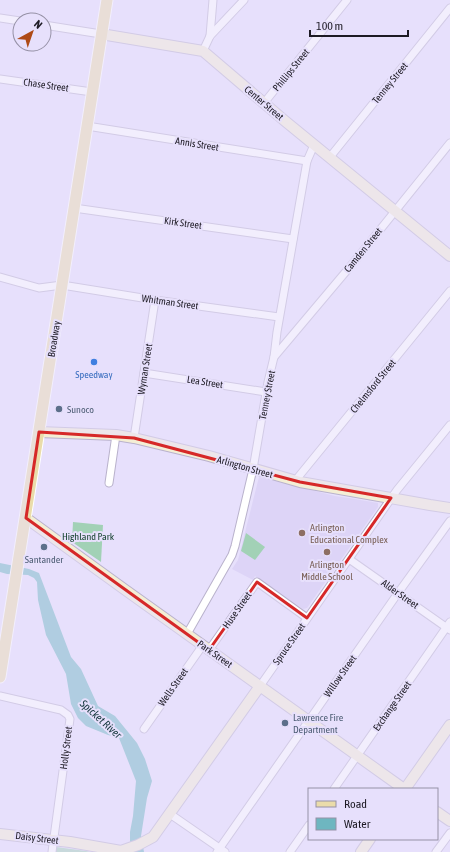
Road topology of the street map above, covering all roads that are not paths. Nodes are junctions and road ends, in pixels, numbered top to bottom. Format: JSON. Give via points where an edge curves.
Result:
{"nodes":[{"id":1,"x":107,"y":0,"type":"edge"},
{"id":2,"x":213,"y":0,"type":"edge"},
{"id":3,"x":244,"y":0,"type":"edge"},
{"id":4,"x":347,"y":0,"type":"edge"},
{"id":5,"x":450,"y":8,"type":"edge"},
{"id":6,"x":0,"y":18,"type":"edge"},
{"id":7,"x":12,"y":20,"type":"edge"},
{"id":8,"x":52,"y":26,"type":"edge"},
{"id":9,"x":101,"y":34,"type":"junction"},
{"id":10,"x":210,"y":36,"type":"junction"},
{"id":11,"x":203,"y":51,"type":"junction"},
{"id":12,"x":0,"y":79,"type":"edge"},
{"id":13,"x":92,"y":92,"type":"junction"},
{"id":14,"x":264,"y":103,"type":"junction"},
{"id":15,"x":87,"y":126,"type":"junction"},
{"id":16,"x":450,"y":143,"type":"edge"},
{"id":17,"x":314,"y":145,"type":"junction"},
{"id":18,"x":330,"y":157,"type":"junction"},
{"id":19,"x":307,"y":161,"type":"junction"},
{"id":20,"x":74,"y":208,"type":"junction"},
{"id":21,"x":395,"y":211,"type":"junction"},
{"id":22,"x":293,"y":239,"type":"junction"},
{"id":23,"x":450,"y":256,"type":"edge"},
{"id":24,"x":0,"y":277,"type":"edge"},
{"id":25,"x":62,"y":285,"type":"junction"},
{"id":26,"x":450,"y":291,"type":"edge"},
{"id":27,"x":155,"y":300,"type":"junction"},
{"id":28,"x":279,"y":317,"type":"junction"},
{"id":29,"x":274,"y":357,"type":"junction"},
{"id":30,"x":144,"y":373,"type":"junction"},
{"id":31,"x":266,"y":392,"type":"junction"},
{"id":32,"x":450,"y":425,"type":"edge"},
{"id":33,"x":39,"y":432,"type":"junction"},
{"id":34,"x":116,"y":435,"type":"junction"},
{"id":35,"x":134,"y":438,"type":"junction"},
{"id":36,"x":253,"y":469,"type":"junction"},
{"id":37,"x":295,"y":480,"type":"junction"},
{"id":38,"x":109,"y":483,"type":"dead end"},
{"id":39,"x":391,"y":498,"type":"junction"},
{"id":40,"x":450,"y":508,"type":"edge"},
{"id":41,"x":26,"y":518,"type":"junction"},
{"id":42,"x":450,"y":521,"type":"edge"},
{"id":43,"x":349,"y":559,"type":"junction"},
{"id":44,"x":398,"y":593,"type":"junction"},
{"id":45,"x":307,"y":618,"type":"junction"},
{"id":46,"x":449,"y":627,"type":"edge"},
{"id":47,"x":187,"y":634,"type":"junction"},
{"id":48,"x":206,"y":647,"type":"junction"},
{"id":49,"x":0,"y":677,"type":"edge"},
{"id":50,"x":260,"y":686,"type":"junction"},
{"id":51,"x":0,"y":696,"type":"edge"},
{"id":52,"x":309,"y":721,"type":"junction"},
{"id":53,"x":450,"y":726,"type":"edge"},
{"id":54,"x":144,"y":729,"type":"dead end"},
{"id":55,"x":358,"y":755,"type":"junction"},
{"id":56,"x":335,"y":788,"type":"edge"},
{"id":57,"x":404,"y":788,"type":"edge"},
{"id":58,"x":406,"y":788,"type":"edge"},
{"id":59,"x":438,"y":813,"type":"edge"},
{"id":60,"x":170,"y":814,"type":"junction"},
{"id":61,"x":450,"y":820,"type":"edge"},
{"id":62,"x":308,"y":826,"type":"edge"},
{"id":63,"x":450,"y":833,"type":"edge"},
{"id":64,"x":0,"y":834,"type":"edge"},
{"id":65,"x":369,"y":840,"type":"edge"},
{"id":66,"x":54,"y":841,"type":"junction"},
{"id":67,"x":121,"y":851,"type":"edge"},
{"id":68,"x":220,"y":851,"type":"edge"},
{"id":69,"x":52,"y":852,"type":"edge"},
{"id":70,"x":290,"y":852,"type":"edge"},
{"id":71,"x":361,"y":852,"type":"edge"},
{"id":72,"x":436,"y":852,"type":"edge"}],
"edges":[{"from":1,"to":9,"type":"main road","name":"Broadway"},
{"from":2,"to":10,"type":"street"},
{"from":3,"to":10,"type":"street"},
{"from":4,"to":14,"type":"street","name":"Phillips Street"},
{"from":5,"to":18,"type":"street","name":"Tenney Street"},
{"from":6,"to":7,"type":"street"},
{"from":8,"to":9,"type":"street"},
{"from":9,"to":11,"type":"street"},
{"from":9,"to":13,"type":"main road","name":"Broadway"},
{"from":10,"to":11,"type":"street"},
{"from":11,"to":14,"type":"street","name":"Center Street"},
{"from":12,"to":13,"type":"street","name":"Chase Street"},
{"from":13,"to":15,"type":"main road","name":"Broadway"},
{"from":14,"to":17,"type":"street","name":"Center Street"},
{"from":15,"to":19,"type":"street","name":"Annis Street"},
{"from":15,"to":20,"type":"main road","name":"Broadway"},
{"from":16,"to":21,"type":"street","name":"Camden Street"},
{"from":17,"to":18,"type":"street","name":"Center Street"},
{"from":17,"to":19,"type":"street","name":"Tenney Street"},
{"from":18,"to":21,"type":"street","name":"Center Street"},
{"from":19,"to":22,"type":"street","name":"Tenney Street"},
{"from":20,"to":22,"type":"street","name":"Kirk Street"},
{"from":20,"to":25,"type":"main road","name":"Broadway"},
{"from":21,"to":23,"type":"street","name":"Center Street"},
{"from":21,"to":29,"type":"street","name":"Camden Street"},
{"from":22,"to":28,"type":"street","name":"Tenney Street"},
{"from":24,"to":25,"type":"street","name":"Whitman Street","via":[[39,288]]},
{"from":25,"to":27,"type":"street","name":"Whitman Street"},
{"from":25,"to":33,"type":"main road","name":"Broadway"},
{"from":26,"to":37,"type":"street","name":"Chelmsford Street"},
{"from":27,"to":28,"type":"street","name":"Whitman Street"},
{"from":27,"to":30,"type":"street","name":"Wyman Street"},
{"from":28,"to":29,"type":"street","name":"Tenney Street"},
{"from":29,"to":31,"type":"street","name":"Tenney Street"},
{"from":30,"to":31,"type":"street","name":"Lea Street"},
{"from":30,"to":35,"type":"street","name":"Wyman Street"},
{"from":31,"to":36,"type":"street","name":"Tenney Street"},
{"from":32,"to":39,"type":"street","name":"Spruce Street"},
{"from":33,"to":34,"type":"street","name":"Arlington Street"},
{"from":33,"to":41,"type":"main road","name":"Broadway"},
{"from":34,"to":35,"type":"street","name":"Arlington Street"},
{"from":34,"to":38,"type":"street"},
{"from":35,"to":36,"type":"street","name":"Arlington Street"},
{"from":36,"to":37,"type":"street","name":"Arlington Street"},
{"from":36,"to":47,"type":"street","name":"Tenney Street","via":[[232,555]]},
{"from":37,"to":39,"type":"street","name":"Arlington Street"},
{"from":39,"to":40,"type":"street","name":"Arlington Street"},
{"from":39,"to":43,"type":"street","name":"Spruce Street"},
{"from":41,"to":47,"type":"street","name":"Park Street"},
{"from":41,"to":49,"type":"main road","name":"Broadway"},
{"from":42,"to":44,"type":"street","name":"Willow Street"},
{"from":43,"to":44,"type":"street","name":"Alder Street"},
{"from":43,"to":45,"type":"street","name":"Spruce Street"},
{"from":44,"to":46,"type":"street","name":"Alder Street"},
{"from":44,"to":52,"type":"street","name":"Willow Street"},
{"from":45,"to":48,"type":"street","name":"Huse Street","via":[[256,582]]},
{"from":45,"to":50,"type":"street","name":"Spruce Street"},
{"from":46,"to":55,"type":"street","name":"Exchange Street"},
{"from":47,"to":48,"type":"street","name":"Park Street"},
{"from":48,"to":50,"type":"street","name":"Park Street"},
{"from":48,"to":54,"type":"street","name":"Wells Street"},
{"from":50,"to":52,"type":"street","name":"Park Street"},
{"from":50,"to":60,"type":"street","name":"Spruce Street"},
{"from":51,"to":66,"type":"street","name":"Holly Street","via":[[61,710],[68,714],[70,719]]},
{"from":52,"to":55,"type":"street","name":"Park Street"},
{"from":52,"to":68,"type":"street","name":"Willow Street"},
{"from":53,"to":58,"type":"street"},
{"from":55,"to":56,"type":"street","name":"Exchange Street"},
{"from":55,"to":57,"type":"street","name":"Park Street"},
{"from":59,"to":61,"type":"street"},
{"from":60,"to":67,"type":"street","name":"Spruce Street","via":[[153,837]]},
{"from":60,"to":68,"type":"street"},
{"from":62,"to":70,"type":"street"},
{"from":63,"to":72,"type":"street"},
{"from":64,"to":66,"type":"street","name":"Daisy Street"},
{"from":65,"to":71,"type":"street"},
{"from":66,"to":67,"type":"street","name":"Daisy Street"},
{"from":66,"to":69,"type":"street","name":"Holly Street"}]}
